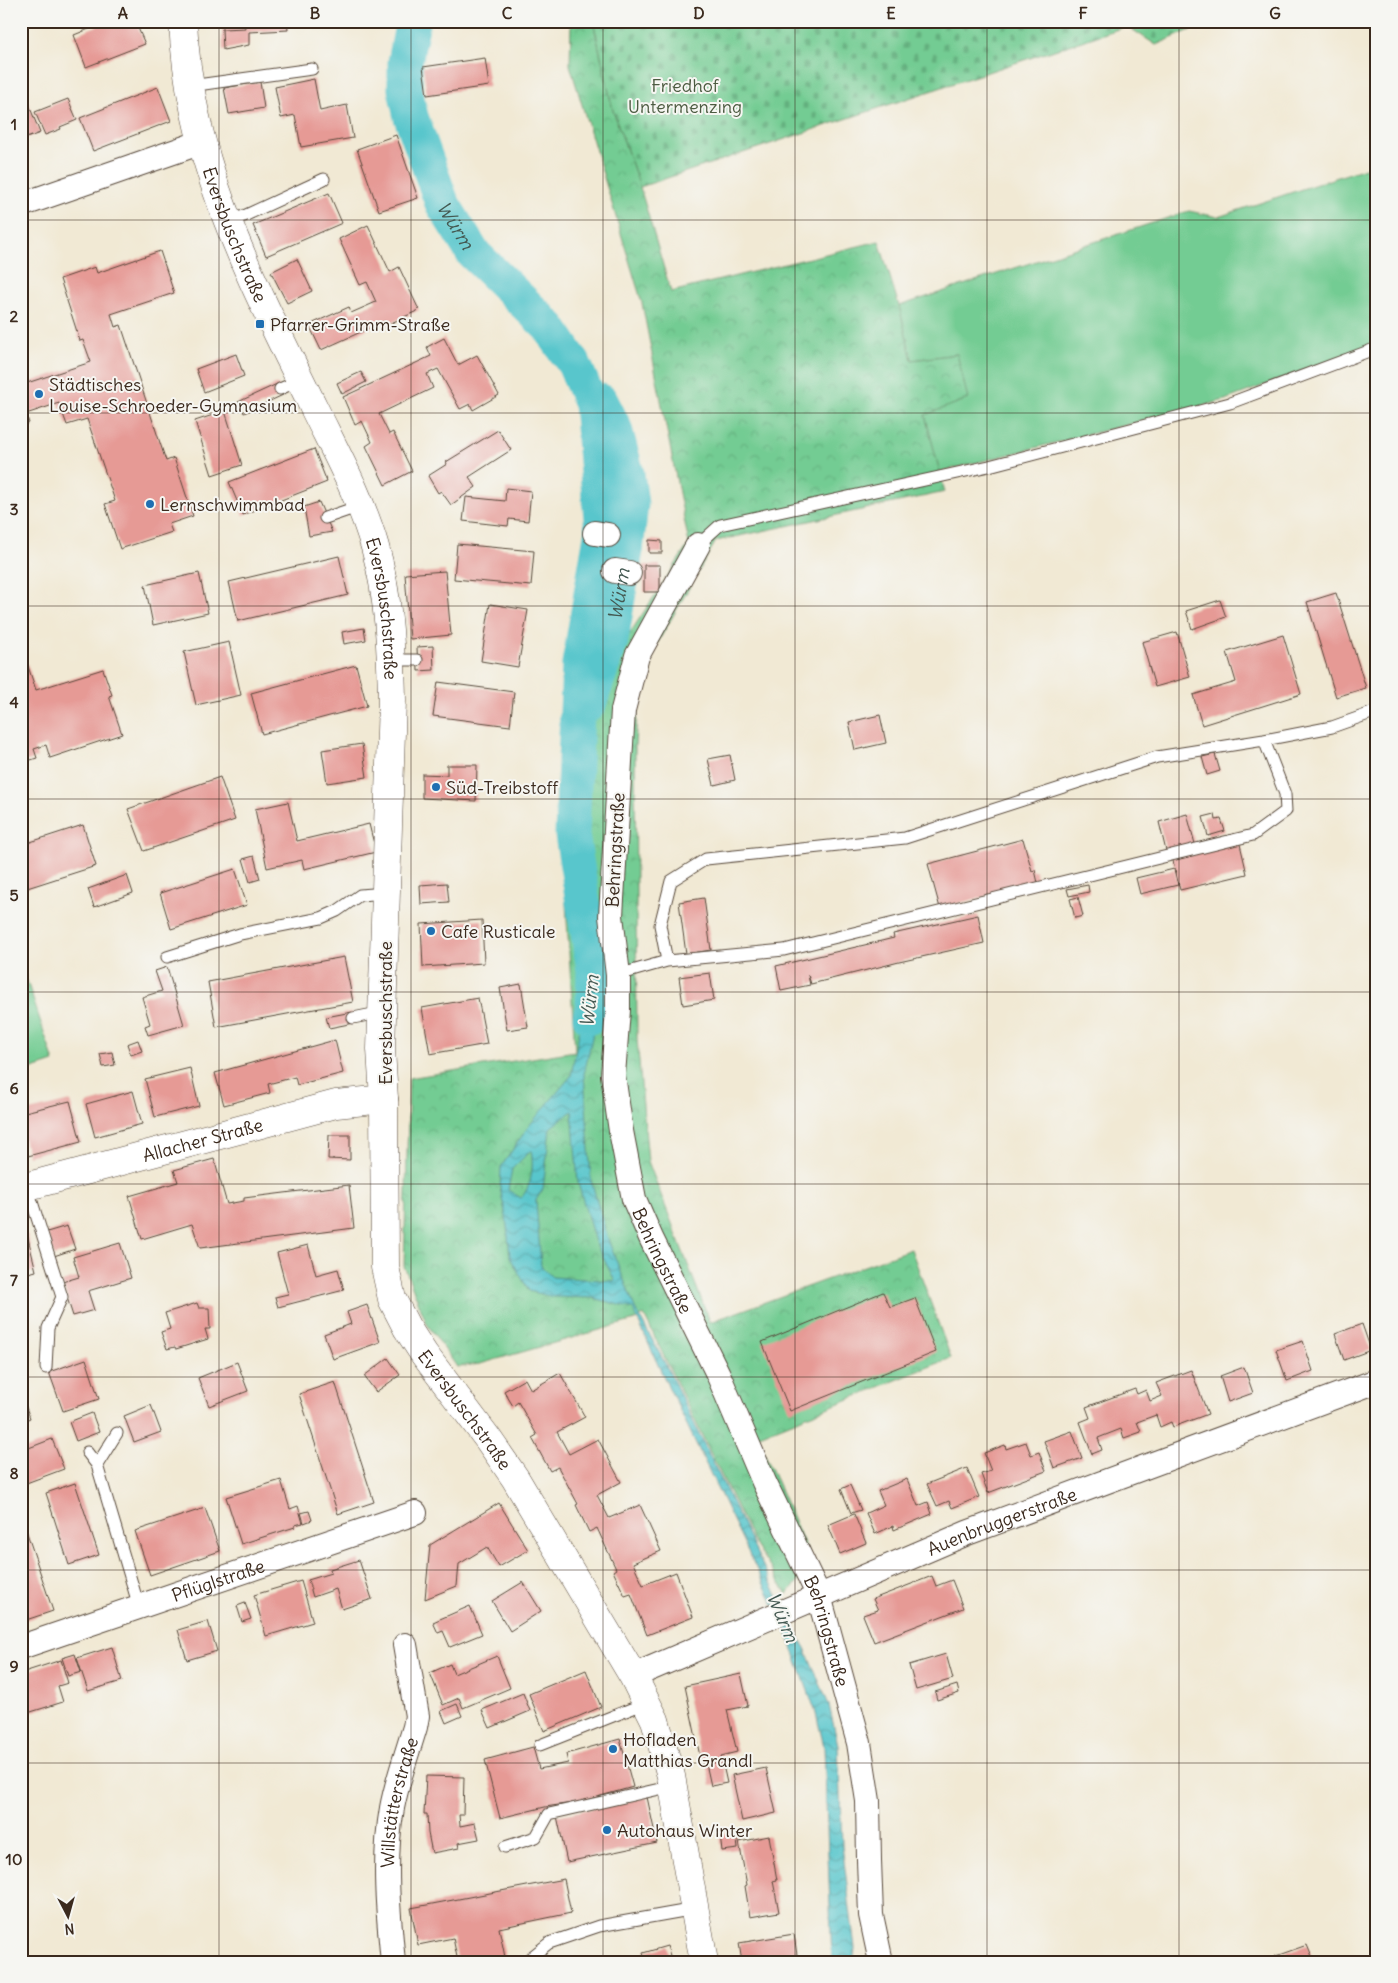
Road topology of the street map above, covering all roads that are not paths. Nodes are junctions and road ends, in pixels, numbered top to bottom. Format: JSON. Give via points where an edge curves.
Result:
{"nodes":[{"id":1,"x":183,"y":21,"type":"edge"},
{"id":2,"x":312,"y":69,"type":"dead end"},
{"id":3,"x":190,"y":86,"type":"junction"},
{"id":4,"x":202,"y":142,"type":"junction"},
{"id":5,"x":324,"y":179,"type":"dead end"},
{"id":6,"x":21,"y":206,"type":"edge"},
{"id":7,"x":227,"y":221,"type":"junction"},
{"id":8,"x":1377,"y":348,"type":"edge"},
{"id":9,"x":360,"y":506,"type":"junction"},
{"id":10,"x":326,"y":518,"type":"dead end"},
{"id":11,"x":698,"y":545,"type":"joint"},
{"id":12,"x":1377,"y":711,"type":"edge"},
{"id":13,"x":1264,"y":740,"type":"junction"},
{"id":14,"x":386,"y":893,"type":"junction"},
{"id":15,"x":167,"y":957,"type":"dead end"},
{"id":16,"x":668,"y":961,"type":"junction"},
{"id":17,"x":618,"y":975,"type":"junction"},
{"id":18,"x":383,"y":1012,"type":"junction"},
{"id":19,"x":352,"y":1018,"type":"dead end"},
{"id":20,"x":384,"y":1099,"type":"junction"},
{"id":21,"x":24,"y":1187,"type":"edge"},
{"id":22,"x":46,"y":1368,"type":"dead end"},
{"id":23,"x":1377,"y":1382,"type":"edge"},
{"id":24,"x":117,"y":1433,"type":"dead end"},
{"id":25,"x":87,"y":1452,"type":"dead end"},
{"id":26,"x":97,"y":1465,"type":"junction"},
{"id":27,"x":414,"y":1513,"type":"dead end"},
{"id":28,"x":810,"y":1600,"type":"junction"},
{"id":29,"x":139,"y":1607,"type":"junction"},
{"id":30,"x":405,"y":1644,"type":"dead end"},
{"id":31,"x":21,"y":1647,"type":"edge"},
{"id":32,"x":633,"y":1676,"type":"junction"},
{"id":33,"x":646,"y":1703,"type":"junction"},
{"id":34,"x":540,"y":1745,"type":"dead end"},
{"id":35,"x":673,"y":1786,"type":"junction"},
{"id":36,"x":505,"y":1847,"type":"dead end"},
{"id":37,"x":695,"y":1909,"type":"junction"},
{"id":38,"x":393,"y":1962,"type":"edge"},
{"id":39,"x":525,"y":1962,"type":"edge"},
{"id":40,"x":704,"y":1962,"type":"edge"},
{"id":41,"x":881,"y":1962,"type":"edge"}],
"edges":[{"from":1,"to":3,"type":"main road","name":"Eversbuschstraße"},
{"from":2,"to":3,"type":"lane"},
{"from":3,"to":4,"type":"main road","name":"Eversbuschstraße"},
{"from":4,"to":6,"type":"street"},
{"from":4,"to":7,"type":"main road","name":"Eversbuschstraße"},
{"from":5,"to":7,"type":"lane"},
{"from":7,"to":9,"type":"main road","name":"Eversbuschstraße","via":[[290,385]]},
{"from":8,"to":11,"type":"lane","via":[[1230,403],[989,466],[720,525]]},
{"from":9,"to":10,"type":"lane"},
{"from":9,"to":14,"type":"main road","name":"Eversbuschstraße","via":[[404,660],[392,700]]},
{"from":11,"to":17,"type":"street","name":"Behringstraße","via":[[637,656],[622,710],[611,916]]},
{"from":12,"to":13,"type":"lane","via":[[1332,727]]},
{"from":13,"to":16,"type":"lane","via":[[1157,756],[905,838],[706,859],[671,881],[660,925]]},
{"from":13,"to":16,"type":"lane","via":[[1285,794],[1286,811],[1253,835],[784,950]]},
{"from":14,"to":15,"type":"lane","via":[[360,895],[321,918],[240,934]]},
{"from":14,"to":18,"type":"main road","name":"Eversbuschstraße"},
{"from":16,"to":17,"type":"lane"},
{"from":17,"to":28,"type":"street","name":"Behringstraße","via":[[614,1076],[634,1199],[718,1374]]},
{"from":18,"to":19,"type":"lane"},
{"from":18,"to":20,"type":"main road","name":"Eversbuschstraße"},
{"from":20,"to":21,"type":"main road","name":"Allacher Straße","via":[[336,1104]]},
{"from":20,"to":32,"type":"main road","name":"Eversbuschstraße","via":[[384,1244],[392,1298],[424,1354],[515,1478]]},
{"from":21,"to":22,"type":"lane","via":[[62,1297],[48,1328]]},
{"from":23,"to":28,"type":"street","name":"Auenbruggerstraße","via":[[966,1533]]},
{"from":24,"to":26,"type":"lane"},
{"from":25,"to":26,"type":"lane"},
{"from":26,"to":29,"type":"lane"},
{"from":27,"to":29,"type":"street","name":"Pflüglstraße"},
{"from":28,"to":32,"type":"street","name":"Auenbruggerstraße"},
{"from":28,"to":41,"type":"street","name":"Behringstraße","via":[[859,1743],[868,1801],[872,1915]]},
{"from":29,"to":31,"type":"street","name":"Pflüglstraße"},
{"from":30,"to":38,"type":"street","name":"Willstätterstraße","via":[[417,1716],[392,1808],[388,1838],[388,1906]]},
{"from":32,"to":33,"type":"main road","name":"Eversbuschstraße"},
{"from":33,"to":34,"type":"lane"},
{"from":33,"to":35,"type":"main road","name":"Eversbuschstraße","via":[[655,1720]]},
{"from":35,"to":36,"type":"lane","via":[[549,1814],[536,1837]]},
{"from":35,"to":37,"type":"main road","name":"Eversbuschstraße"},
{"from":37,"to":39,"type":"lane","via":[[599,1926],[549,1943]]},
{"from":37,"to":40,"type":"main road","name":"Eversbuschstraße"}]}
